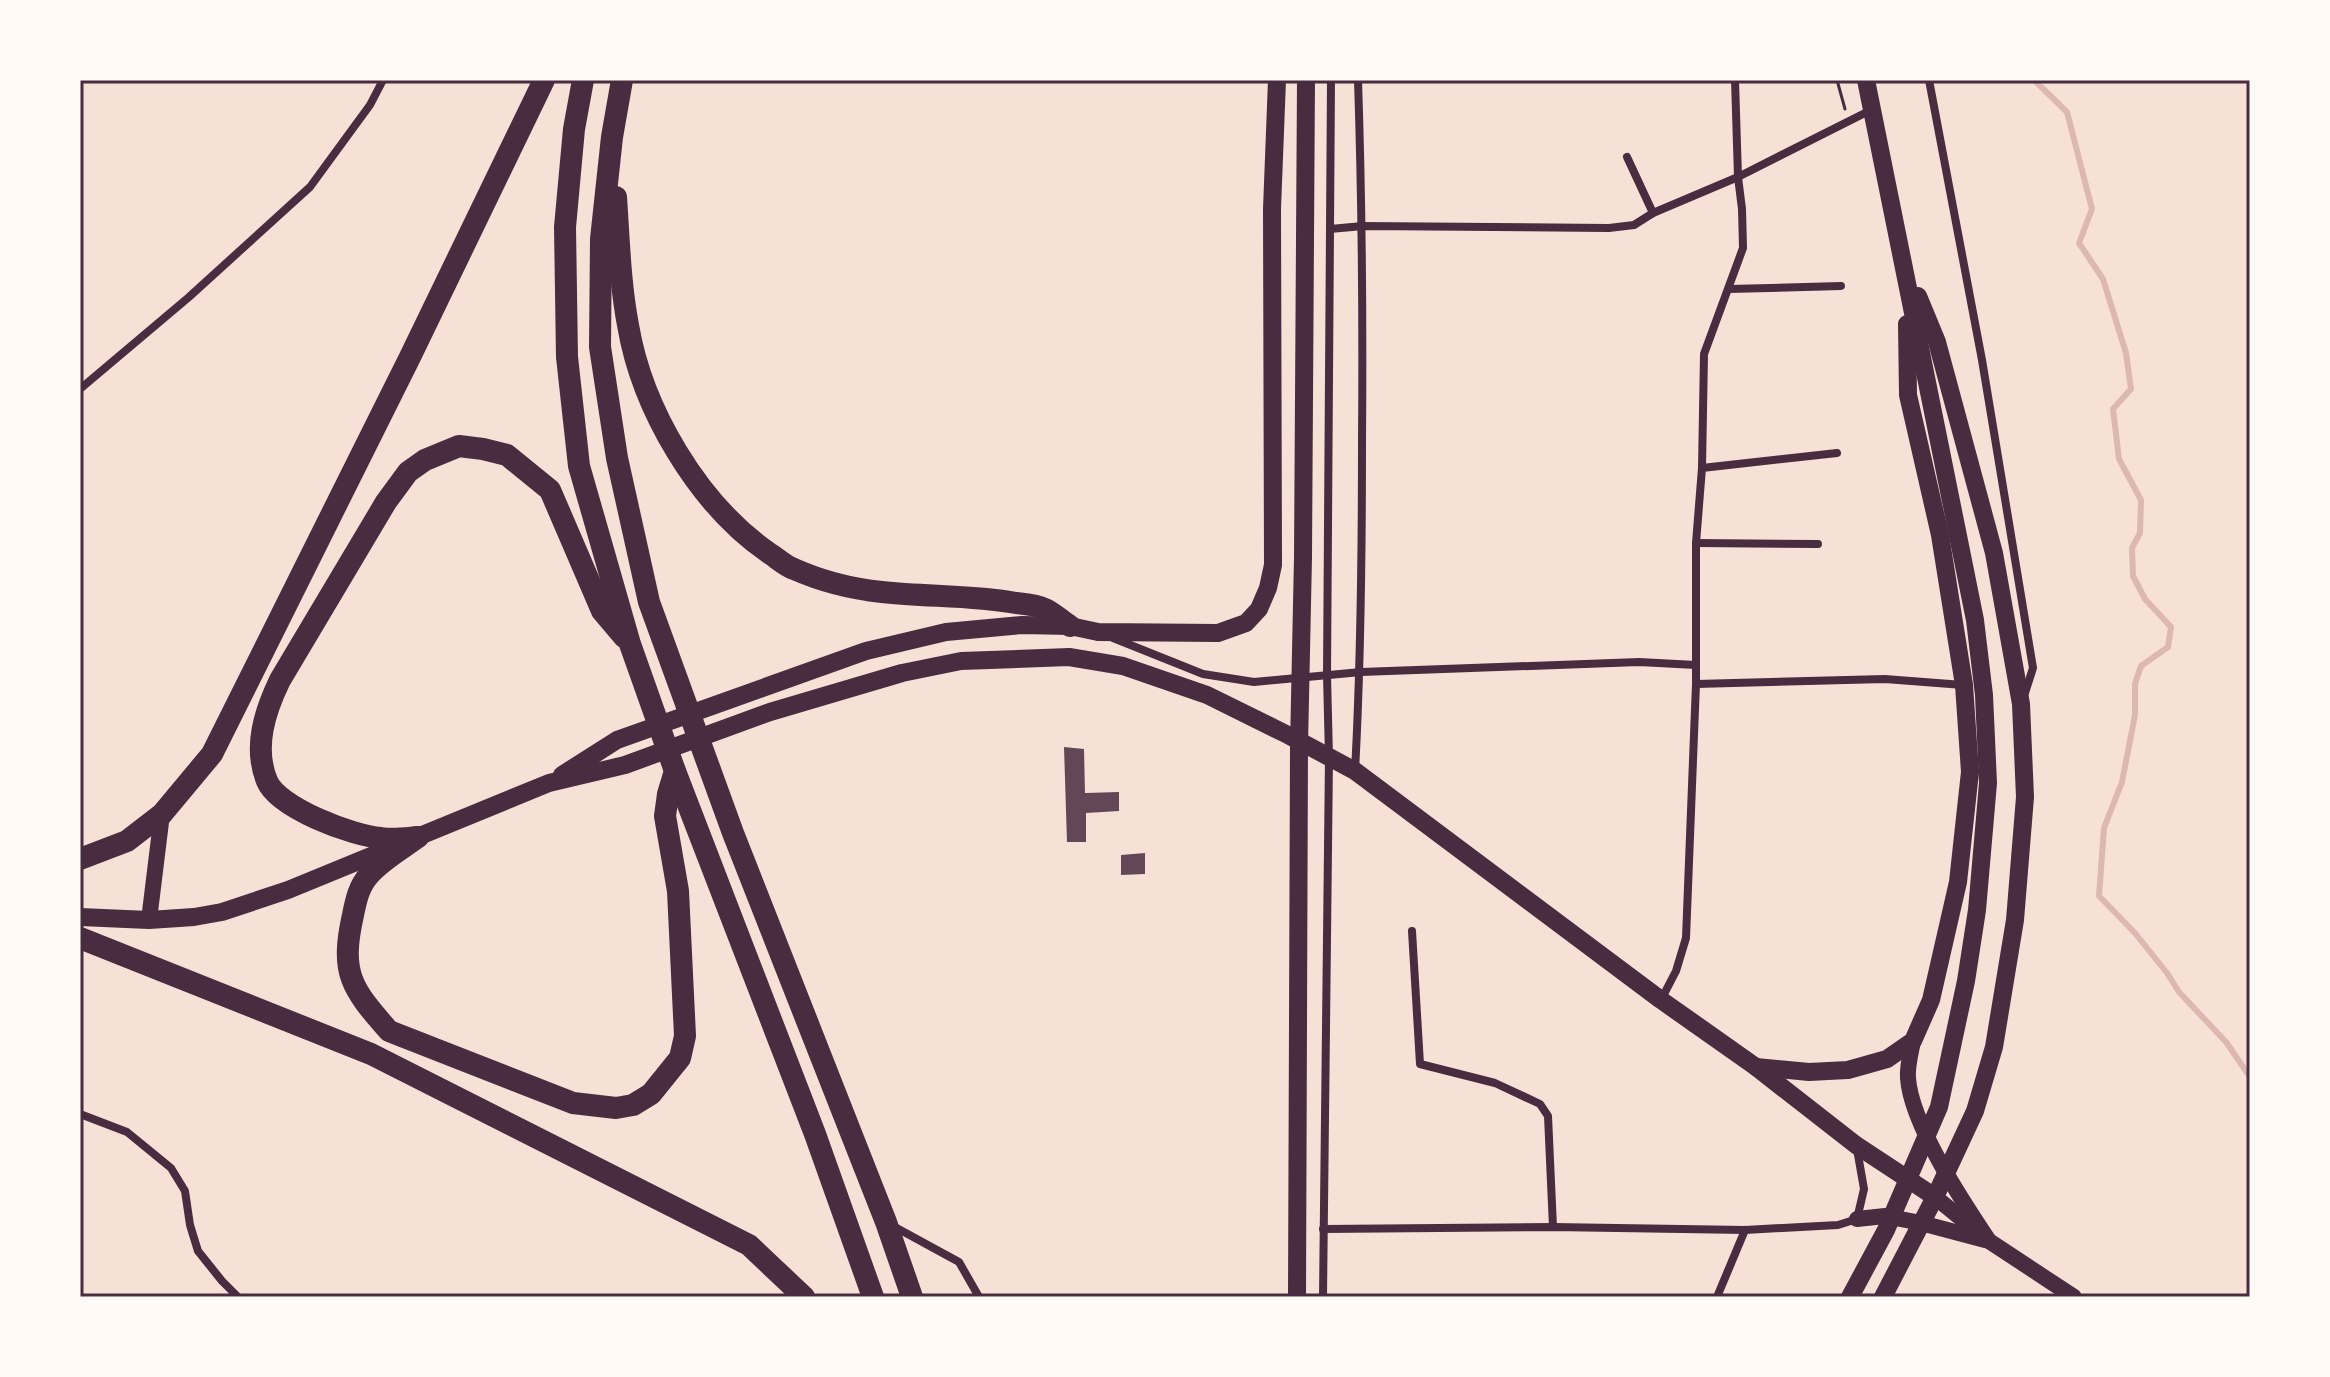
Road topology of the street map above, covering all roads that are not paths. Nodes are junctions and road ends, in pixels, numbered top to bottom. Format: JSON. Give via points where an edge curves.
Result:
{"nodes":[{"id":1,"x":383,"y":80,"type":"edge"},
{"id":2,"x":544,"y":80,"type":"edge"},
{"id":3,"x":583,"y":80,"type":"edge"},
{"id":4,"x":622,"y":80,"type":"edge"},
{"id":5,"x":1277,"y":80,"type":"edge"},
{"id":6,"x":1306,"y":80,"type":"edge"},
{"id":7,"x":1331,"y":80,"type":"edge"},
{"id":8,"x":1358,"y":80,"type":"edge"},
{"id":9,"x":1735,"y":80,"type":"edge"},
{"id":10,"x":1866,"y":80,"type":"edge"},
{"id":11,"x":1929,"y":80,"type":"edge"},
{"id":12,"x":1872,"y":109,"type":"junction"},
{"id":13,"x":612,"y":137,"type":"junction"},
{"id":14,"x":1627,"y":157,"type":"dead end"},
{"id":15,"x":1738,"y":177,"type":"junction"},
{"id":16,"x":1653,"y":213,"type":"junction"},
{"id":17,"x":1363,"y":226,"type":"junction"},
{"id":18,"x":1330,"y":229,"type":"junction"},
{"id":19,"x":1904,"y":262,"type":"junction"},
{"id":20,"x":1841,"y":286,"type":"dead end"},
{"id":21,"x":1729,"y":289,"type":"junction"},
{"id":22,"x":80,"y":389,"type":"edge"},
{"id":23,"x":1837,"y":453,"type":"dead end"},
{"id":24,"x":1702,"y":468,"type":"junction"},
{"id":25,"x":1696,"y":543,"type":"junction"},
{"id":26,"x":1818,"y":544,"type":"dead end"},
{"id":27,"x":1070,"y":626,"type":"junction"},
{"id":28,"x":1098,"y":632,"type":"junction"},
{"id":29,"x":630,"y":644,"type":"junction"},
{"id":30,"x":1069,"y":657,"type":"junction"},
{"id":31,"x":1696,"y":665,"type":"junction"},
{"id":32,"x":1361,"y":672,"type":"junction"},
{"id":33,"x":1327,"y":675,"type":"junction"},
{"id":34,"x":1696,"y":684,"type":"junction"},
{"id":35,"x":1964,"y":685,"type":"junction"},
{"id":36,"x":2021,"y":704,"type":"junction"},
{"id":37,"x":1329,"y":758,"type":"junction"},
{"id":38,"x":675,"y":771,"type":"junction"},
{"id":39,"x":1355,"y":771,"type":"junction"},
{"id":40,"x":549,"y":783,"type":"junction"},
{"id":41,"x":162,"y":814,"type":"junction"},
{"id":42,"x":418,"y":837,"type":"junction"},
{"id":43,"x":80,"y":859,"type":"edge"},
{"id":44,"x":80,"y":917,"type":"edge"},
{"id":45,"x":149,"y":920,"type":"junction"},
{"id":46,"x":1412,"y":931,"type":"dead end"},
{"id":47,"x":80,"y":938,"type":"edge"},
{"id":48,"x":1661,"y":1000,"type":"junction"},
{"id":49,"x":1913,"y":1041,"type":"junction"},
{"id":50,"x":1756,"y":1067,"type":"junction"},
{"id":51,"x":80,"y":1114,"type":"edge"},
{"id":52,"x":1856,"y":1145,"type":"junction"},
{"id":53,"x":1946,"y":1172,"type":"junction"},
{"id":54,"x":1935,"y":1197,"type":"junction"},
{"id":55,"x":1857,"y":1219,"type":"junction"},
{"id":56,"x":886,"y":1222,"type":"junction"},
{"id":57,"x":1921,"y":1223,"type":"junction"},
{"id":58,"x":1553,"y":1227,"type":"junction"},
{"id":59,"x":1323,"y":1229,"type":"junction"},
{"id":60,"x":1745,"y":1230,"type":"junction"},
{"id":61,"x":1989,"y":1241,"type":"junction"},
{"id":62,"x":238,"y":1297,"type":"edge"},
{"id":63,"x":804,"y":1297,"type":"edge"},
{"id":64,"x":873,"y":1297,"type":"edge"},
{"id":65,"x":912,"y":1297,"type":"edge"},
{"id":66,"x":979,"y":1297,"type":"edge"},
{"id":67,"x":1297,"y":1297,"type":"edge"},
{"id":68,"x":1323,"y":1297,"type":"edge"},
{"id":69,"x":1717,"y":1297,"type":"edge"},
{"id":70,"x":1850,"y":1297,"type":"edge"},
{"id":71,"x":1883,"y":1297,"type":"edge"},
{"id":72,"x":2074,"y":1297,"type":"edge"}],
"edges":[{"from":1,"to":22,"type":"street","via":[[310,187]]},
{"from":2,"to":41,"type":"highway","via":[[212,754]]},
{"from":3,"to":29,"type":"highway","via":[[565,227],[567,357],[579,466]]},
{"from":4,"to":13,"type":"highway"},
{"from":5,"to":28,"type":"main road","via":[[1273,565],[1268,588],[1246,623],[1218,633]]},
{"from":6,"to":67,"type":"main road"},
{"from":7,"to":18,"type":"street"},
{"from":8,"to":17,"type":"street"},
{"from":9,"to":15,"type":"street"},
{"from":10,"to":12,"type":"main road"},
{"from":11,"to":36,"type":"street","via":[[2033,668]]},
{"from":12,"to":15,"type":"street"},
{"from":12,"to":19,"type":"main road"},
{"from":13,"to":27,"type":"highway","via":[[621,275],[641,374],[678,453],[734,524],[792,569],[837,583],[881,592],[991,598],[1044,608]]},
{"from":13,"to":56,"type":"highway","via":[[601,239],[600,347],[617,458],[649,602],[733,833]]},
{"from":14,"to":16,"type":"street"},
{"from":15,"to":16,"type":"street"},
{"from":15,"to":21,"type":"street","via":[[1743,248]]},
{"from":16,"to":17,"type":"street","via":[[1634,225],[1609,228]]},
{"from":17,"to":18,"type":"street"},
{"from":17,"to":32,"type":"street"},
{"from":18,"to":33,"type":"street"},
{"from":19,"to":35,"type":"main road","via":[[1908,395],[1940,535]]},
{"from":19,"to":36,"type":"main road","via":[[1937,342],[1994,553]]},
{"from":19,"to":70,"type":"main road","via":[[1975,620],[1988,783],[1977,910],[1939,1107],[1886,1230]]},
{"from":20,"to":21,"type":"street"},
{"from":21,"to":24,"type":"street","via":[[1704,354]]},
{"from":23,"to":24,"type":"street"},
{"from":24,"to":25,"type":"street"},
{"from":25,"to":26,"type":"street"},
{"from":25,"to":31,"type":"street"},
{"from":27,"to":28,"type":"main road"},
{"from":27,"to":30,"type":"main road"},
{"from":27,"to":40,"type":"main road","via":[[946,632],[866,651],[617,740]]},
{"from":28,"to":33,"type":"street","via":[[1203,674],[1254,682]]},
{"from":29,"to":38,"type":"highway"},
{"from":29,"to":42,"type":"highway","via":[[602,611],[550,490],[507,455],[459,446],[408,472],[280,680],[268,704],[261,756],[268,784],[285,803],[328,824],[380,839]]},
{"from":30,"to":37,"type":"main road","via":[[1123,666],[1207,695]]},
{"from":30,"to":40,"type":"main road","via":[[961,661],[902,673],[770,712],[625,765]]},
{"from":31,"to":32,"type":"street","via":[[1639,662]]},
{"from":31,"to":34,"type":"street"},
{"from":32,"to":33,"type":"street"},
{"from":32,"to":39,"type":"street"},
{"from":33,"to":37,"type":"street"},
{"from":34,"to":35,"type":"street","via":[[1885,679]]},
{"from":34,"to":48,"type":"street","via":[[1686,938]]},
{"from":35,"to":49,"type":"main road","via":[[1970,772],[1958,882],[1931,1000]]},
{"from":36,"to":53,"type":"main road","via":[[2025,797],[2013,934],[1994,1047],[1975,1111]]},
{"from":37,"to":39,"type":"main road"},
{"from":37,"to":59,"type":"street"},
{"from":38,"to":42,"type":"highway","via":[[665,816],[678,891],[685,1036],[680,1058],[651,1094],[633,1105],[573,1103],[389,1031],[368,1007],[348,970],[347,942],[359,890],[377,867]]},
{"from":38,"to":64,"type":"highway"},
{"from":39,"to":48,"type":"main road"},
{"from":40,"to":42,"type":"main road"},
{"from":41,"to":43,"type":"highway","via":[[127,841]]},
{"from":41,"to":45,"type":"main road"},
{"from":42,"to":45,"type":"main road","via":[[222,912]]},
{"from":44,"to":45,"type":"main road"},
{"from":46,"to":58,"type":"street","via":[[1420,1064],[1495,1083],[1540,1104],[1548,1116]]},
{"from":47,"to":63,"type":"highway","via":[[371,1054],[749,1245]]},
{"from":48,"to":50,"type":"main road"},
{"from":49,"to":50,"type":"main road","via":[[1887,1059],[1848,1070]]},
{"from":49,"to":53,"type":"main road","via":[[1907,1077],[1914,1111]]},
{"from":50,"to":52,"type":"main road"},
{"from":51,"to":62,"type":"street","via":[[127,1132],[171,1168],[185,1191],[198,1251]]},
{"from":52,"to":54,"type":"main road"},
{"from":52,"to":55,"type":"street","via":[[1864,1189]]},
{"from":53,"to":54,"type":"main road"},
{"from":53,"to":61,"type":"main road"},
{"from":54,"to":57,"type":"main road"},
{"from":54,"to":61,"type":"main road"},
{"from":55,"to":57,"type":"main road","via":[[1885,1216]]},
{"from":55,"to":60,"type":"street","via":[[1838,1225]]},
{"from":56,"to":65,"type":"highway"},
{"from":56,"to":66,"type":"street","via":[[959,1262]]},
{"from":57,"to":61,"type":"main road"},
{"from":57,"to":71,"type":"main road"},
{"from":58,"to":59,"type":"street"},
{"from":58,"to":60,"type":"street"},
{"from":59,"to":68,"type":"street"},
{"from":60,"to":69,"type":"street"},
{"from":61,"to":72,"type":"main road"}]}
